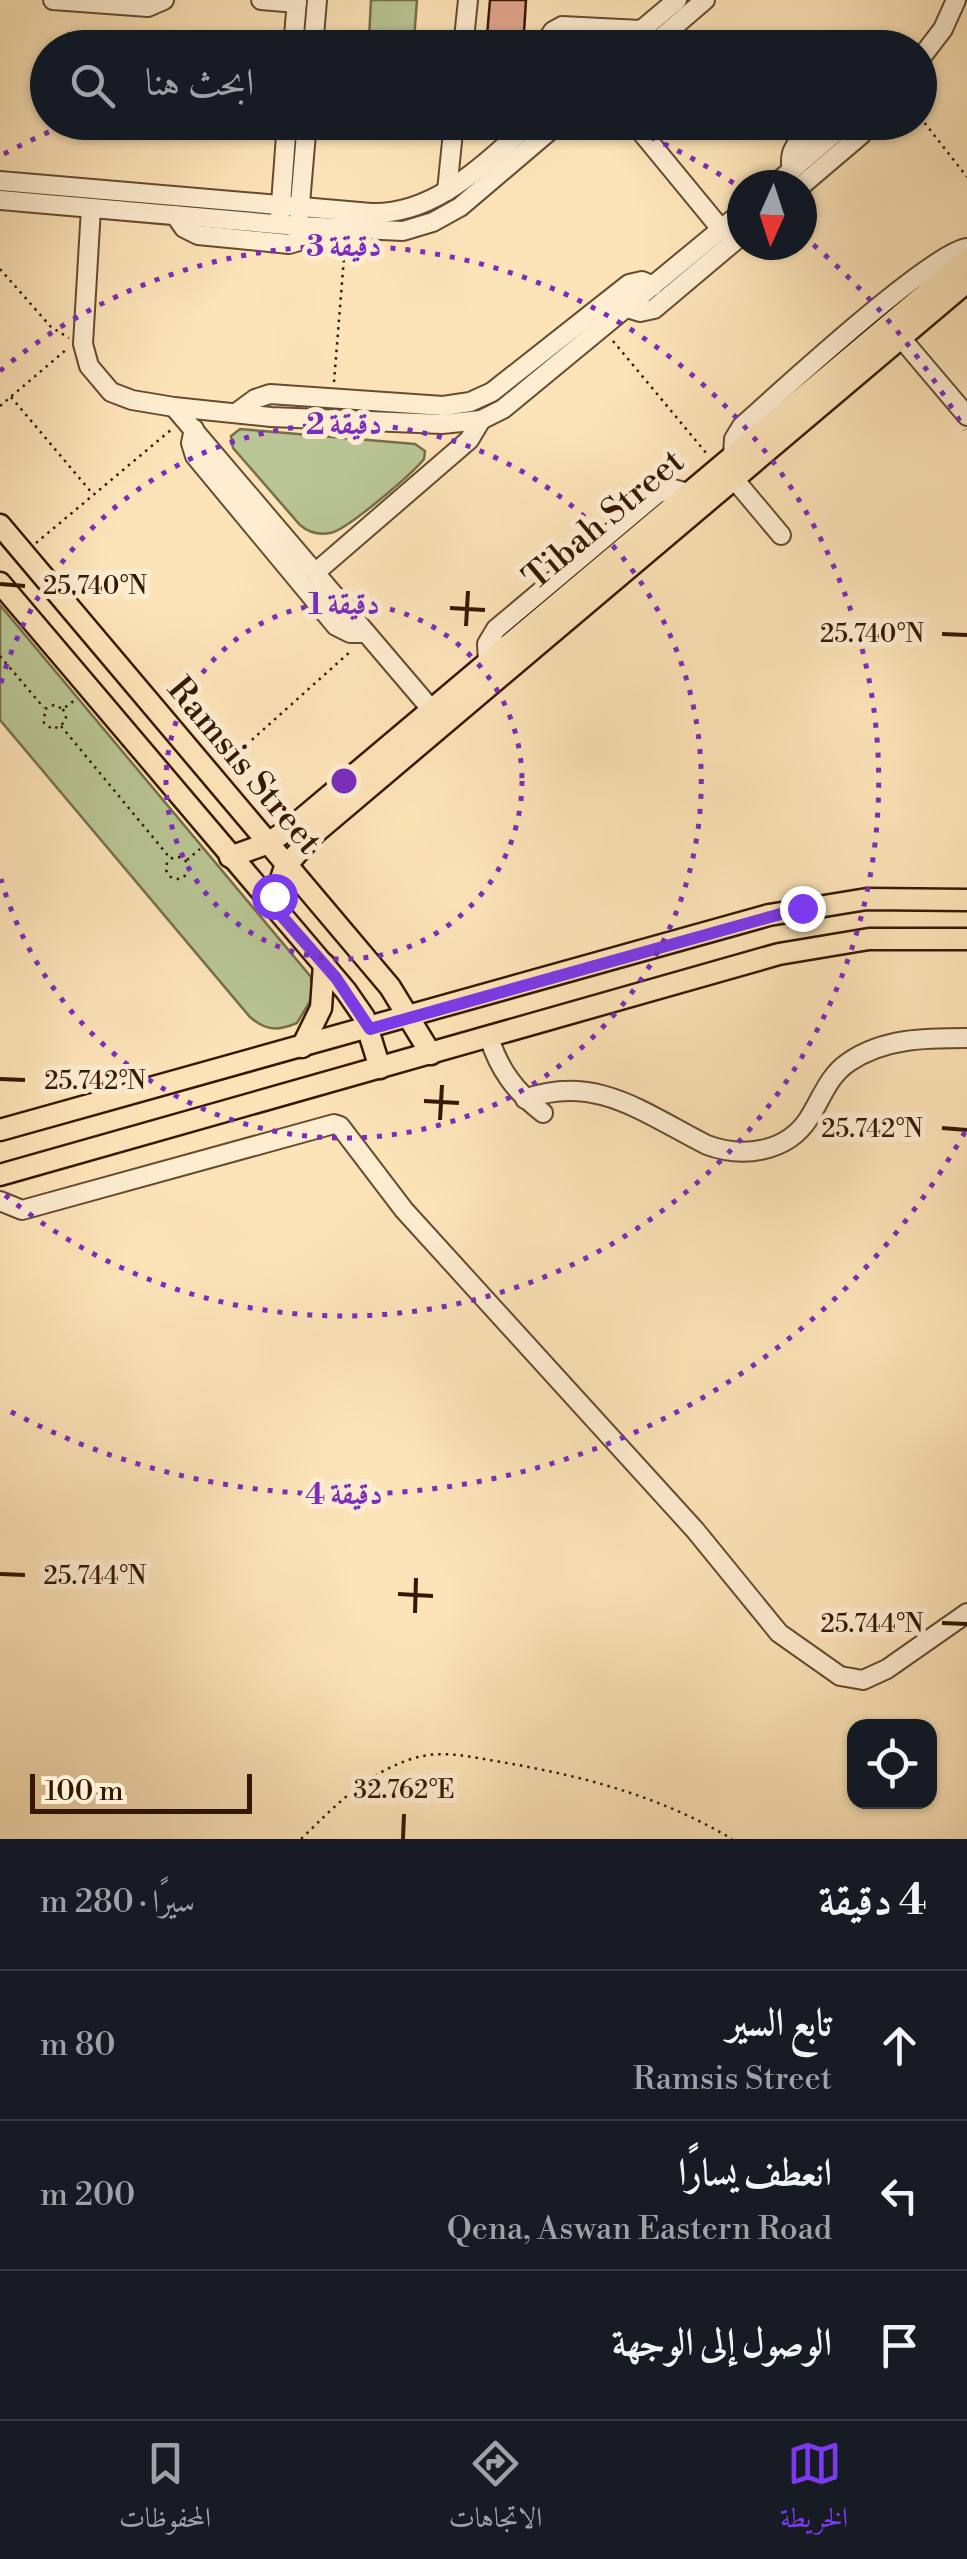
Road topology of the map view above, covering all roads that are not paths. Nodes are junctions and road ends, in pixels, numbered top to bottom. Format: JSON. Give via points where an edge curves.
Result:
{"nodes":[{"id":1,"x":53,"y":0,"type":"edge"},
{"id":2,"x":164,"y":0,"type":"edge"},
{"id":3,"x":261,"y":0,"type":"edge"},
{"id":4,"x":318,"y":0,"type":"edge"},
{"id":5,"x":468,"y":0,"type":"edge"},
{"id":6,"x":676,"y":0,"type":"edge"},
{"id":7,"x":705,"y":0,"type":"edge"},
{"id":8,"x":956,"y":0,"type":"edge"},
{"id":9,"x":297,"y":2,"type":"edge"},
{"id":10,"x":295,"y":30,"type":"edge"},
{"id":11,"x":315,"y":30,"type":"edge"},
{"id":12,"x":464,"y":30,"type":"edge"},
{"id":13,"x":555,"y":30,"type":"edge"},
{"id":14,"x":641,"y":30,"type":"joint"},
{"id":15,"x":670,"y":30,"type":"edge"},
{"id":16,"x":937,"y":37,"type":"edge"},
{"id":17,"x":287,"y":140,"type":"edge"},
{"id":18,"x":304,"y":140,"type":"edge"},
{"id":19,"x":452,"y":140,"type":"edge"},
{"id":20,"x":510,"y":140,"type":"edge"},
{"id":21,"x":539,"y":140,"type":"edge"},
{"id":22,"x":648,"y":140,"type":"edge"},
{"id":23,"x":801,"y":140,"type":"edge"},
{"id":24,"x":832,"y":140,"type":"edge"},
{"id":25,"x":853,"y":140,"type":"edge"},
{"id":26,"x":794,"y":170,"type":"edge"},
{"id":27,"x":804,"y":170,"type":"edge"},
{"id":28,"x":809,"y":170,"type":"edge"},
{"id":29,"x":0,"y":181,"type":"edge"},
{"id":30,"x":448,"y":191,"type":"junction"},
{"id":31,"x":0,"y":200,"type":"edge"},
{"id":32,"x":91,"y":208,"type":"junction"},
{"id":33,"x":175,"y":215,"type":"junction"},
{"id":34,"x":289,"y":215,"type":"junction"},
{"id":35,"x":727,"y":225,"type":"edge"},
{"id":36,"x":319,"y":227,"type":"junction"},
{"id":37,"x":722,"y":229,"type":"junction"},
{"id":38,"x":727,"y":248,"type":"edge"},
{"id":39,"x":967,"y":248,"type":"edge"},
{"id":40,"x":967,"y":259,"type":"edge"},
{"id":41,"x":967,"y":282,"type":"edge"},
{"id":42,"x":654,"y":286,"type":"junction"},
{"id":43,"x":626,"y":308,"type":"junction"},
{"id":44,"x":901,"y":338,"type":"junction"},
{"id":45,"x":483,"y":398,"type":"junction"},
{"id":46,"x":236,"y":414,"type":"junction"},
{"id":47,"x":967,"y":416,"type":"edge"},
{"id":48,"x":486,"y":417,"type":"junction"},
{"id":49,"x":184,"y":418,"type":"junction"},
{"id":50,"x":726,"y":466,"type":"junction"},
{"id":51,"x":0,"y":525,"type":"edge"},
{"id":52,"x":781,"y":535,"type":"dead end"},
{"id":53,"x":316,"y":572,"type":"junction"},
{"id":54,"x":0,"y":583,"type":"edge"},
{"id":55,"x":367,"y":634,"type":"junction"},
{"id":56,"x":432,"y":709,"type":"junction"},
{"id":57,"x":266,"y":844,"type":"junction"},
{"id":58,"x":230,"y":856,"type":"junction"},
{"id":59,"x":286,"y":867,"type":"junction"},
{"id":60,"x":967,"y":900,"type":"edge"},
{"id":61,"x":272,"y":905,"type":"junction"},
{"id":62,"x":967,"y":939,"type":"edge"},
{"id":63,"x":324,"y":964,"type":"junction"},
{"id":64,"x":410,"y":1017,"type":"junction"},
{"id":65,"x":370,"y":1029,"type":"junction"},
{"id":66,"x":489,"y":1037,"type":"junction"},
{"id":67,"x":967,"y":1038,"type":"edge"},
{"id":68,"x":302,"y":1047,"type":"junction"},
{"id":69,"x":431,"y":1054,"type":"junction"},
{"id":70,"x":380,"y":1068,"type":"junction"},
{"id":71,"x":524,"y":1098,"type":"junction"},
{"id":72,"x":543,"y":1113,"type":"dead end"},
{"id":73,"x":0,"y":1130,"type":"edge"},
{"id":74,"x":0,"y":1175,"type":"edge"},
{"id":75,"x":0,"y":1202,"type":"edge"},
{"id":76,"x":967,"y":1612,"type":"edge"}],
"edges":[{"from":1,"to":2,"type":"street","via":[[148,7]]},
{"from":3,"to":9,"type":"street"},
{"from":4,"to":11,"type":"street"},
{"from":5,"to":12,"type":"street"},
{"from":6,"to":14,"type":"street"},
{"from":7,"to":15,"type":"street"},
{"from":8,"to":16,"type":"street"},
{"from":9,"to":10,"type":"street"},
{"from":13,"to":14,"type":"street"},
{"from":17,"to":34,"type":"street"},
{"from":18,"to":34,"type":"street"},
{"from":19,"to":30,"type":"street"},
{"from":20,"to":30,"type":"street"},
{"from":21,"to":36,"type":"street","via":[[433,222],[388,232]]},
{"from":22,"to":37,"type":"street"},
{"from":23,"to":26,"type":"street","via":[[790,156]]},
{"from":24,"to":27,"type":"street"},
{"from":25,"to":28,"type":"street"},
{"from":29,"to":34,"type":"street"},
{"from":30,"to":34,"type":"street","via":[[398,212]]},
{"from":31,"to":32,"type":"street"},
{"from":32,"to":33,"type":"street"},
{"from":32,"to":49,"type":"street","via":[[83,344],[89,366],[120,396]]},
{"from":33,"to":34,"type":"street"},
{"from":33,"to":36,"type":"street","via":[[198,235],[271,242],[300,241]]},
{"from":34,"to":36,"type":"street"},
{"from":35,"to":37,"type":"street"},
{"from":37,"to":42,"type":"street"},
{"from":38,"to":43,"type":"street","via":[[654,309]]},
{"from":39,"to":50,"type":"street","via":[[948,253],[742,426]]},
{"from":40,"to":50,"type":"main road","name":"Tibah Street"},
{"from":41,"to":44,"type":"main road","name":"Tibah Street"},
{"from":42,"to":43,"type":"street"},
{"from":42,"to":45,"type":"street","via":[[629,284]]},
{"from":43,"to":48,"type":"street"},
{"from":44,"to":47,"type":"street"},
{"from":44,"to":50,"type":"main road","name":"Tibah Street"},
{"from":45,"to":46,"type":"street","via":[[443,406],[270,394]]},
{"from":45,"to":48,"type":"street"},
{"from":46,"to":48,"type":"street","via":[[442,424]]},
{"from":46,"to":49,"type":"street"},
{"from":48,"to":53,"type":"street","via":[[463,446]]},
{"from":49,"to":53,"type":"street"},
{"from":49,"to":55,"type":"street","via":[[196,456],[336,626]]},
{"from":50,"to":52,"type":"street"},
{"from":50,"to":56,"type":"main road","name":"Tibah Street"},
{"from":50,"to":59,"type":"main road","name":"Tibah Street","via":[[314,832]]},
{"from":51,"to":57,"type":"main road","name":"Ramsis Street"},
{"from":53,"to":55,"type":"street"},
{"from":54,"to":58,"type":"main road","name":"Ramsis Street"},
{"from":55,"to":56,"type":"street"},
{"from":56,"to":57,"type":"main road","name":"Tibah Street"},
{"from":57,"to":58,"type":"main road","name":"Tibah Street"},
{"from":57,"to":59,"type":"main road","name":"Ramsis Street"},
{"from":58,"to":61,"type":"main road","name":"Ramsis Street"},
{"from":59,"to":61,"type":"main road","name":"Tibah Street"},
{"from":59,"to":64,"type":"main road","name":"Ramsis Street"},
{"from":60,"to":64,"type":"main road","via":[[900,898],[802,908]]},
{"from":61,"to":63,"type":"main road","name":"Ramsis Street"},
{"from":62,"to":66,"type":"main road","via":[[884,938],[809,947]]},
{"from":63,"to":65,"type":"main road","name":"Ramsis Street"},
{"from":63,"to":68,"type":"main road","via":[[321,1008]]},
{"from":64,"to":65,"type":"main road"},
{"from":64,"to":69,"type":"main road","name":"Ramsis Street"},
{"from":65,"to":68,"type":"main road"},
{"from":65,"to":70,"type":"main road","name":"Ramsis Street"},
{"from":66,"to":69,"type":"main road"},
{"from":66,"to":71,"type":"street","via":[[502,1070]]},
{"from":67,"to":71,"type":"street","via":[[898,1042],[863,1054],[829,1081],[798,1132],[757,1152],[707,1146],[587,1090]]},
{"from":68,"to":73,"type":"main road"},
{"from":69,"to":70,"type":"main road"},
{"from":70,"to":74,"type":"main road"},
{"from":71,"to":72,"type":"street"},
{"from":75,"to":76,"type":"street","via":[[22,1210],[340,1126],[404,1210],[795,1646],[840,1676],[863,1680]]}]}
